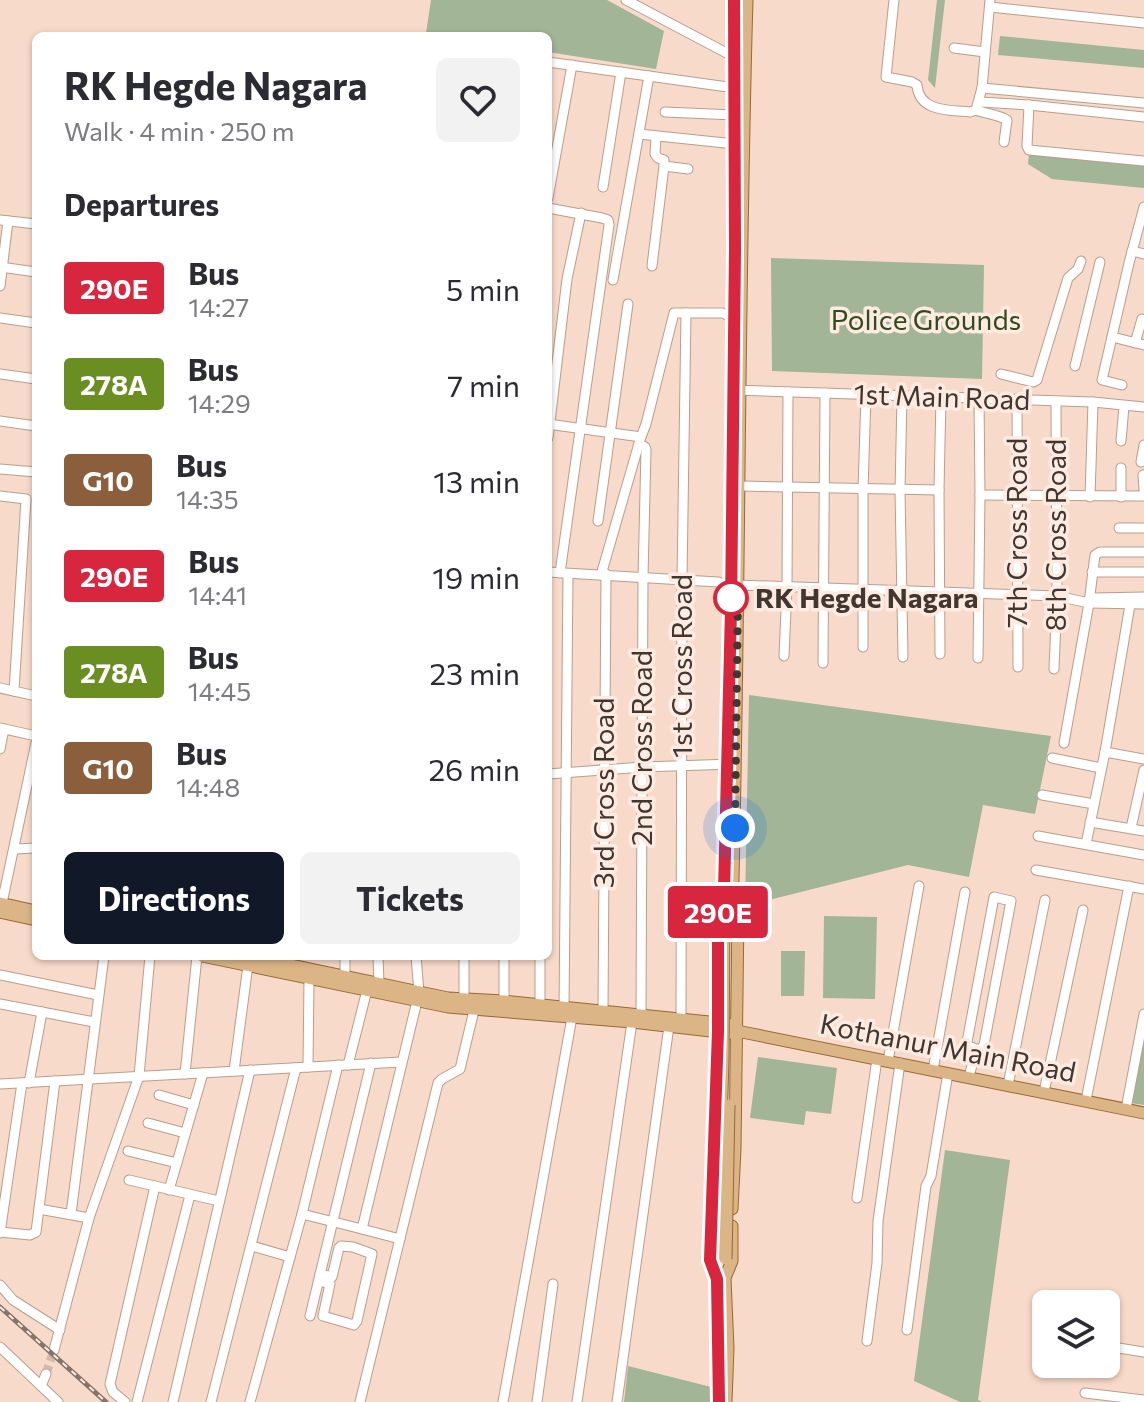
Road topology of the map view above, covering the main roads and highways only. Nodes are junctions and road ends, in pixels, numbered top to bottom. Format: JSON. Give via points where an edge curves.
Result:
{"nodes":[{"id":1,"x":734,"y":0,"type":"edge"},
{"id":2,"x":747,"y":0,"type":"edge"},
{"id":3,"x":739,"y":60,"type":"junction"},
{"id":4,"x":737,"y":391,"type":"junction"},
{"id":5,"x":735,"y":587,"type":"junction"},
{"id":6,"x":728,"y":896,"type":"junction"},
{"id":7,"x":1,"y":906,"type":"edge"},
{"id":8,"x":32,"y":910,"type":"edge"},
{"id":9,"x":32,"y":918,"type":"edge"},
{"id":10,"x":248,"y":961,"type":"edge"},
{"id":11,"x":307,"y":967,"type":"edge"},
{"id":12,"x":345,"y":981,"type":"junction"},
{"id":13,"x":418,"y":997,"type":"junction"},
{"id":14,"x":472,"y":1002,"type":"junction"},
{"id":15,"x":566,"y":1014,"type":"junction"},
{"id":16,"x":637,"y":1019,"type":"junction"},
{"id":17,"x":716,"y":1028,"type":"junction"},
{"id":18,"x":739,"y":1030,"type":"junction"},
{"id":19,"x":1144,"y":1113,"type":"edge"},
{"id":20,"x":711,"y":1213,"type":"junction"},
{"id":21,"x":732,"y":1213,"type":"junction"},
{"id":22,"x":721,"y":1279,"type":"junction"},
{"id":23,"x":719,"y":1402,"type":"edge"},
{"id":24,"x":726,"y":1402,"type":"edge"}],
"edges":[{"from":1,"to":3,"type":"main road"},
{"from":2,"to":3,"type":"main road"},
{"from":3,"to":4,"type":"main road"},
{"from":3,"to":4,"type":"main road","via":[[734,115]]},
{"from":4,"to":5,"type":"main road"},
{"from":4,"to":5,"type":"main road"},
{"from":5,"to":6,"type":"main road"},
{"from":6,"to":17,"type":"main road","via":[[718,900]]},
{"from":6,"to":18,"type":"main road","via":[[738,901]]},
{"from":6,"to":22,"type":"main road","bridge":true},
{"from":7,"to":8,"type":"main road"},
{"from":7,"to":9,"type":"main road"},
{"from":10,"to":11,"type":"main road"},
{"from":11,"to":12,"type":"main road"},
{"from":12,"to":13,"type":"main road","via":[[379,984]]},
{"from":12,"to":13,"type":"main road","via":[[367,990]]},
{"from":13,"to":14,"type":"main road","via":[[448,1007]]},
{"from":14,"to":15,"type":"main road"},
{"from":14,"to":15,"type":"main road","via":[[540,1005]]},
{"from":15,"to":16,"type":"main road"},
{"from":15,"to":16,"type":"main road","via":[[603,1011]]},
{"from":16,"to":17,"type":"main road"},
{"from":16,"to":17,"type":"main road","via":[[681,1019]]},
{"from":17,"to":18,"type":"main road","name":"Kothanur Main Road"},
{"from":17,"to":20,"type":"main road"},
{"from":18,"to":19,"type":"main road","name":"Kothanur Main Road"},
{"from":18,"to":21,"type":"main road"},
{"from":20,"to":21,"type":"main road"},
{"from":20,"to":22,"type":"main road","via":[[710,1260]]},
{"from":21,"to":22,"type":"main road","via":[[732,1261]]},
{"from":22,"to":23,"type":"main road"},
{"from":22,"to":24,"type":"main road","via":[[728,1348]]}]}
